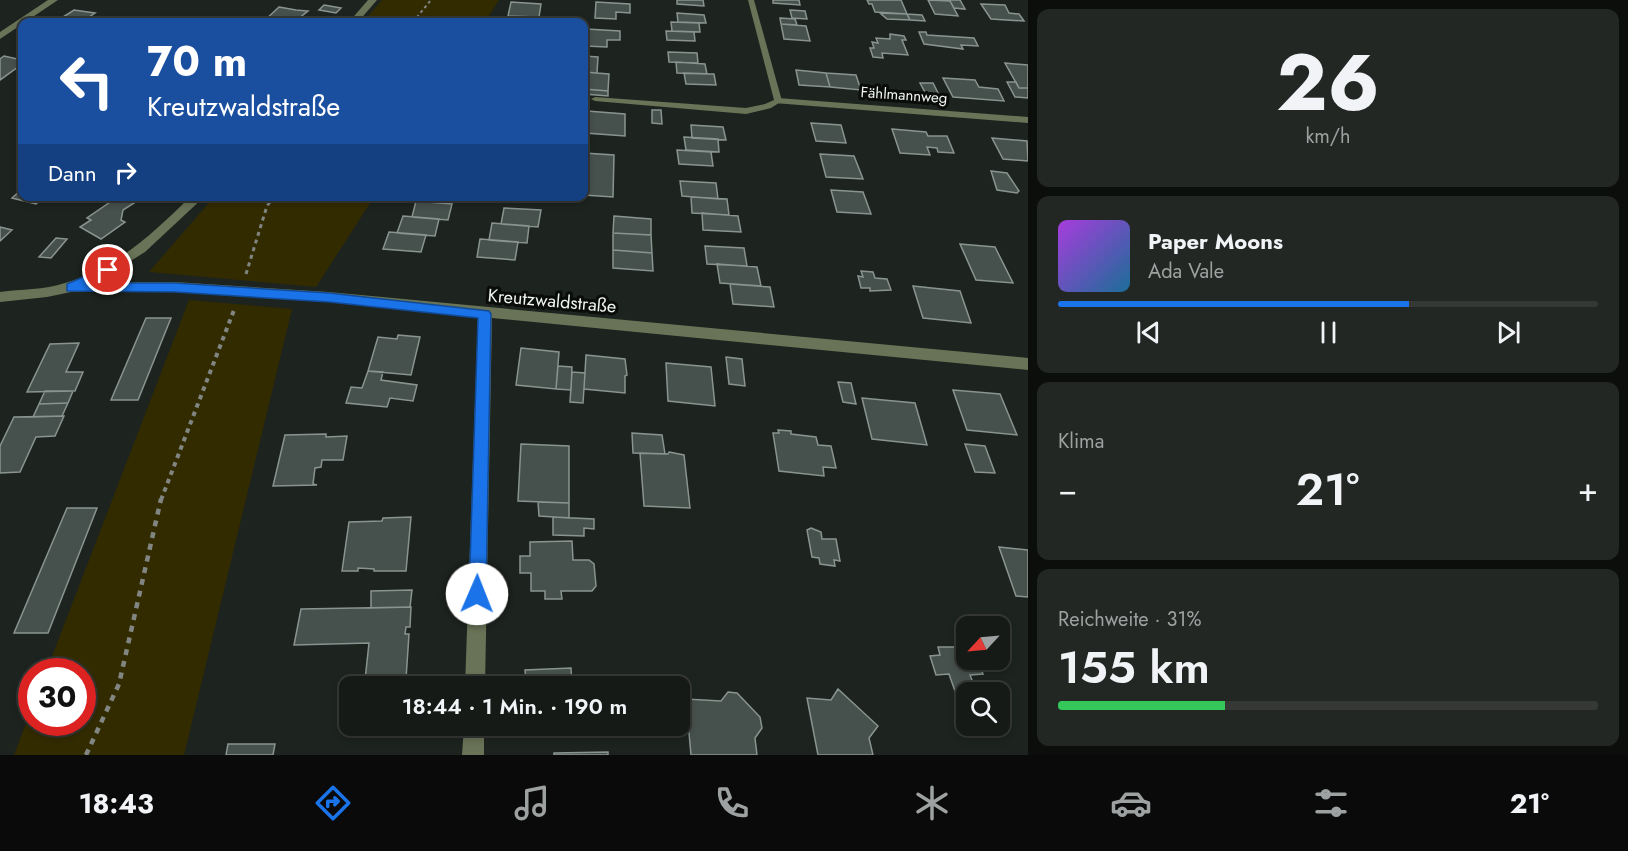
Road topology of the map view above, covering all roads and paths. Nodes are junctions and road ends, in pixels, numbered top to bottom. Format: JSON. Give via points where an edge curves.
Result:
{"nodes":[{"id":1,"x":54,"y":0,"type":"edge"},
{"id":2,"x":373,"y":0,"type":"edge"},
{"id":3,"x":431,"y":0,"type":"edge"},
{"id":4,"x":751,"y":0,"type":"edge"},
{"id":5,"x":27,"y":18,"type":"edge"},
{"id":6,"x":357,"y":18,"type":"edge"},
{"id":7,"x":416,"y":18,"type":"edge"},
{"id":8,"x":18,"y":24,"type":"edge"},
{"id":9,"x":0,"y":36,"type":"edge"},
{"id":10,"x":595,"y":99,"type":"dead end"},
{"id":11,"x":778,"y":101,"type":"junction"},
{"id":12,"x":1028,"y":120,"type":"edge"},
{"id":13,"x":194,"y":201,"type":"edge"},
{"id":14,"x":270,"y":201,"type":"edge"},
{"id":15,"x":71,"y":287,"type":"junction"},
{"id":16,"x":241,"y":292,"type":"junction"},
{"id":17,"x":0,"y":297,"type":"edge"},
{"id":18,"x":485,"y":314,"type":"junction"},
{"id":19,"x":1028,"y":364,"type":"edge"},
{"id":20,"x":475,"y":676,"type":"edge"},
{"id":21,"x":474,"y":736,"type":"edge"},
{"id":22,"x":86,"y":755,"type":"edge"},
{"id":23,"x":473,"y":755,"type":"edge"}],
"edges":[{"from":1,"to":5,"type":"street"},
{"from":2,"to":6,"type":"street"},
{"from":3,"to":7,"type":"path"},
{"from":4,"to":11,"type":"lane"},
{"from":8,"to":9,"type":"street"},
{"from":10,"to":11,"type":"lane","via":[[746,111]]},
{"from":11,"to":12,"type":"street","name":"Fählmannweg"},
{"from":13,"to":15,"type":"street","via":[[165,231],[126,261]]},
{"from":14,"to":16,"type":"path"},
{"from":15,"to":16,"type":"street","name":"Kreutzwaldstraße","via":[[175,287]]},
{"from":15,"to":17,"type":"street"},
{"from":16,"to":18,"type":"street","name":"Kreutzwaldstraße"},
{"from":16,"to":22,"type":"path","via":[[163,492],[119,684]]},
{"from":18,"to":19,"type":"street","name":"Kreutzwaldstraße"},
{"from":18,"to":20,"type":"street"},
{"from":21,"to":23,"type":"street"}]}
